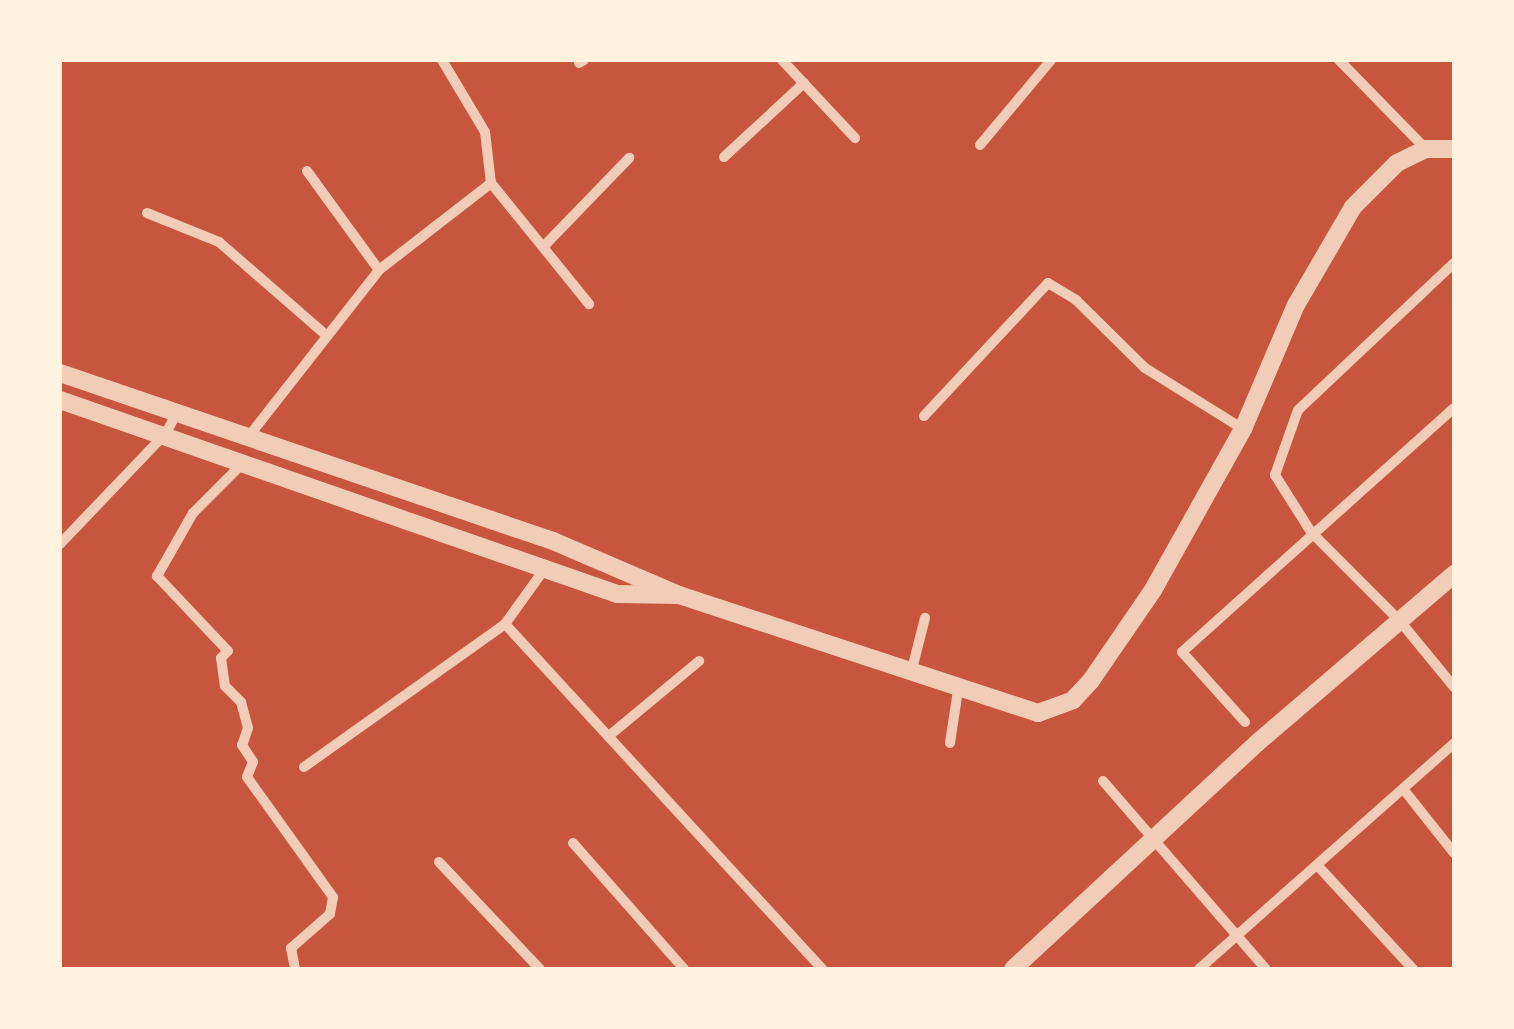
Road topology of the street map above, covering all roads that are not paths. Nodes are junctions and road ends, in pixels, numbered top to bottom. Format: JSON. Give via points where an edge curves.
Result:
{"nodes":[{"id":1,"x":442,"y":60,"type":"edge"},
{"id":2,"x":782,"y":60,"type":"edge"},
{"id":3,"x":1051,"y":60,"type":"edge"},
{"id":4,"x":1340,"y":60,"type":"edge"},
{"id":5,"x":804,"y":83,"type":"junction"},
{"id":6,"x":855,"y":138,"type":"dead end"},
{"id":7,"x":980,"y":145,"type":"dead end"},
{"id":8,"x":1426,"y":149,"type":"junction"},
{"id":9,"x":1454,"y":149,"type":"edge"},
{"id":10,"x":724,"y":157,"type":"dead end"},
{"id":11,"x":630,"y":158,"type":"dead end"},
{"id":12,"x":308,"y":171,"type":"dead end"},
{"id":13,"x":490,"y":183,"type":"junction"},
{"id":14,"x":147,"y":213,"type":"dead end"},
{"id":15,"x":546,"y":244,"type":"junction"},
{"id":16,"x":1454,"y":263,"type":"edge"},
{"id":17,"x":380,"y":270,"type":"junction"},
{"id":18,"x":589,"y":304,"type":"dead end"},
{"id":19,"x":326,"y":335,"type":"junction"},
{"id":20,"x":60,"y":373,"type":"edge"},
{"id":21,"x":60,"y":400,"type":"edge"},
{"id":22,"x":1454,"y":408,"type":"edge"},
{"id":23,"x":177,"y":411,"type":"junction"},
{"id":24,"x":924,"y":416,"type":"dead end"},
{"id":25,"x":1243,"y":428,"type":"junction"},
{"id":26,"x":166,"y":433,"type":"junction"},
{"id":27,"x":249,"y":436,"type":"junction"},
{"id":28,"x":245,"y":461,"type":"junction"},
{"id":29,"x":1311,"y":532,"type":"junction"},
{"id":30,"x":60,"y":544,"type":"edge"},
{"id":31,"x":546,"y":568,"type":"junction"},
{"id":32,"x":1454,"y":574,"type":"edge"},
{"id":33,"x":680,"y":595,"type":"junction"},
{"id":34,"x":925,"y":618,"type":"dead end"},
{"id":35,"x":1399,"y":620,"type":"junction"},
{"id":36,"x":505,"y":624,"type":"junction"},
{"id":37,"x":700,"y":662,"type":"dead end"},
{"id":38,"x":911,"y":674,"type":"junction"},
{"id":39,"x":1454,"y":687,"type":"edge"},
{"id":40,"x":958,"y":690,"type":"junction"},
{"id":41,"x":1246,"y":722,"type":"dead end"},
{"id":42,"x":610,"y":735,"type":"junction"},
{"id":43,"x":950,"y":743,"type":"dead end"},
{"id":44,"x":1454,"y":744,"type":"edge"},
{"id":45,"x":304,"y":766,"type":"dead end"},
{"id":46,"x":1103,"y":780,"type":"dead end"},
{"id":47,"x":1404,"y":790,"type":"junction"},
{"id":48,"x":1156,"y":838,"type":"junction"},
{"id":49,"x":573,"y":843,"type":"dead end"},
{"id":50,"x":1454,"y":853,"type":"edge"},
{"id":51,"x":439,"y":862,"type":"dead end"},
{"id":52,"x":1317,"y":864,"type":"junction"},
{"id":53,"x":1238,"y":937,"type":"junction"},
{"id":54,"x":818,"y":968,"type":"edge"},
{"id":55,"x":295,"y":969,"type":"edge"},
{"id":56,"x":540,"y":969,"type":"edge"},
{"id":57,"x":684,"y":969,"type":"edge"},
{"id":58,"x":1013,"y":969,"type":"edge"},
{"id":59,"x":1198,"y":969,"type":"edge"},
{"id":60,"x":1266,"y":969,"type":"edge"},
{"id":61,"x":1412,"y":969,"type":"edge"}],
"edges":[{"from":1,"to":13,"type":"street","via":[[486,132]]},
{"from":2,"to":5,"type":"street"},
{"from":3,"to":7,"type":"street"},
{"from":4,"to":8,"type":"street"},
{"from":5,"to":6,"type":"street"},
{"from":5,"to":10,"type":"street"},
{"from":8,"to":9,"type":"street"},
{"from":8,"to":25,"type":"street","via":[[1397,163],[1353,207],[1296,306]]},
{"from":11,"to":15,"type":"street"},
{"from":12,"to":17,"type":"street"},
{"from":13,"to":15,"type":"street","via":[[524,230]]},
{"from":13,"to":17,"type":"street"},
{"from":14,"to":19,"type":"street","via":[[219,242]]},
{"from":15,"to":18,"type":"street"},
{"from":16,"to":29,"type":"street","via":[[1310,396],[1285,432],[1278,487]]},
{"from":17,"to":19,"type":"street"},
{"from":19,"to":27,"type":"street"},
{"from":20,"to":23,"type":"street"},
{"from":21,"to":26,"type":"street"},
{"from":22,"to":29,"type":"street"},
{"from":23,"to":26,"type":"street"},
{"from":23,"to":27,"type":"street"},
{"from":24,"to":25,"type":"street","via":[[1048,283],[1076,300],[1144,368]]},
{"from":25,"to":40,"type":"street","via":[[1153,590],[1073,700],[1038,713]]},
{"from":26,"to":28,"type":"street"},
{"from":26,"to":30,"type":"street"},
{"from":27,"to":33,"type":"street","via":[[553,541]]},
{"from":28,"to":31,"type":"street"},
{"from":28,"to":55,"type":"street","via":[[193,512],[157,576],[228,650],[221,658],[226,686],[242,702],[248,728],[242,746],[253,762],[247,777],[332,897],[330,914],[291,948]]},
{"from":29,"to":35,"type":"street"},
{"from":29,"to":41,"type":"street","via":[[1182,652]]},
{"from":31,"to":33,"type":"street","via":[[617,594]]},
{"from":31,"to":36,"type":"street"},
{"from":32,"to":35,"type":"street"},
{"from":33,"to":38,"type":"street"},
{"from":34,"to":38,"type":"street"},
{"from":35,"to":39,"type":"street"},
{"from":35,"to":48,"type":"street"},
{"from":36,"to":42,"type":"street"},
{"from":36,"to":45,"type":"street"},
{"from":37,"to":42,"type":"street"},
{"from":38,"to":40,"type":"street"},
{"from":40,"to":43,"type":"street"},
{"from":42,"to":54,"type":"street"},
{"from":44,"to":47,"type":"street"},
{"from":46,"to":48,"type":"street"},
{"from":47,"to":50,"type":"street"},
{"from":47,"to":52,"type":"street"},
{"from":48,"to":53,"type":"street"},
{"from":48,"to":58,"type":"street"},
{"from":49,"to":57,"type":"street"},
{"from":51,"to":56,"type":"street"},
{"from":52,"to":53,"type":"street"},
{"from":52,"to":61,"type":"street"},
{"from":53,"to":59,"type":"street"},
{"from":53,"to":60,"type":"street"}]}
